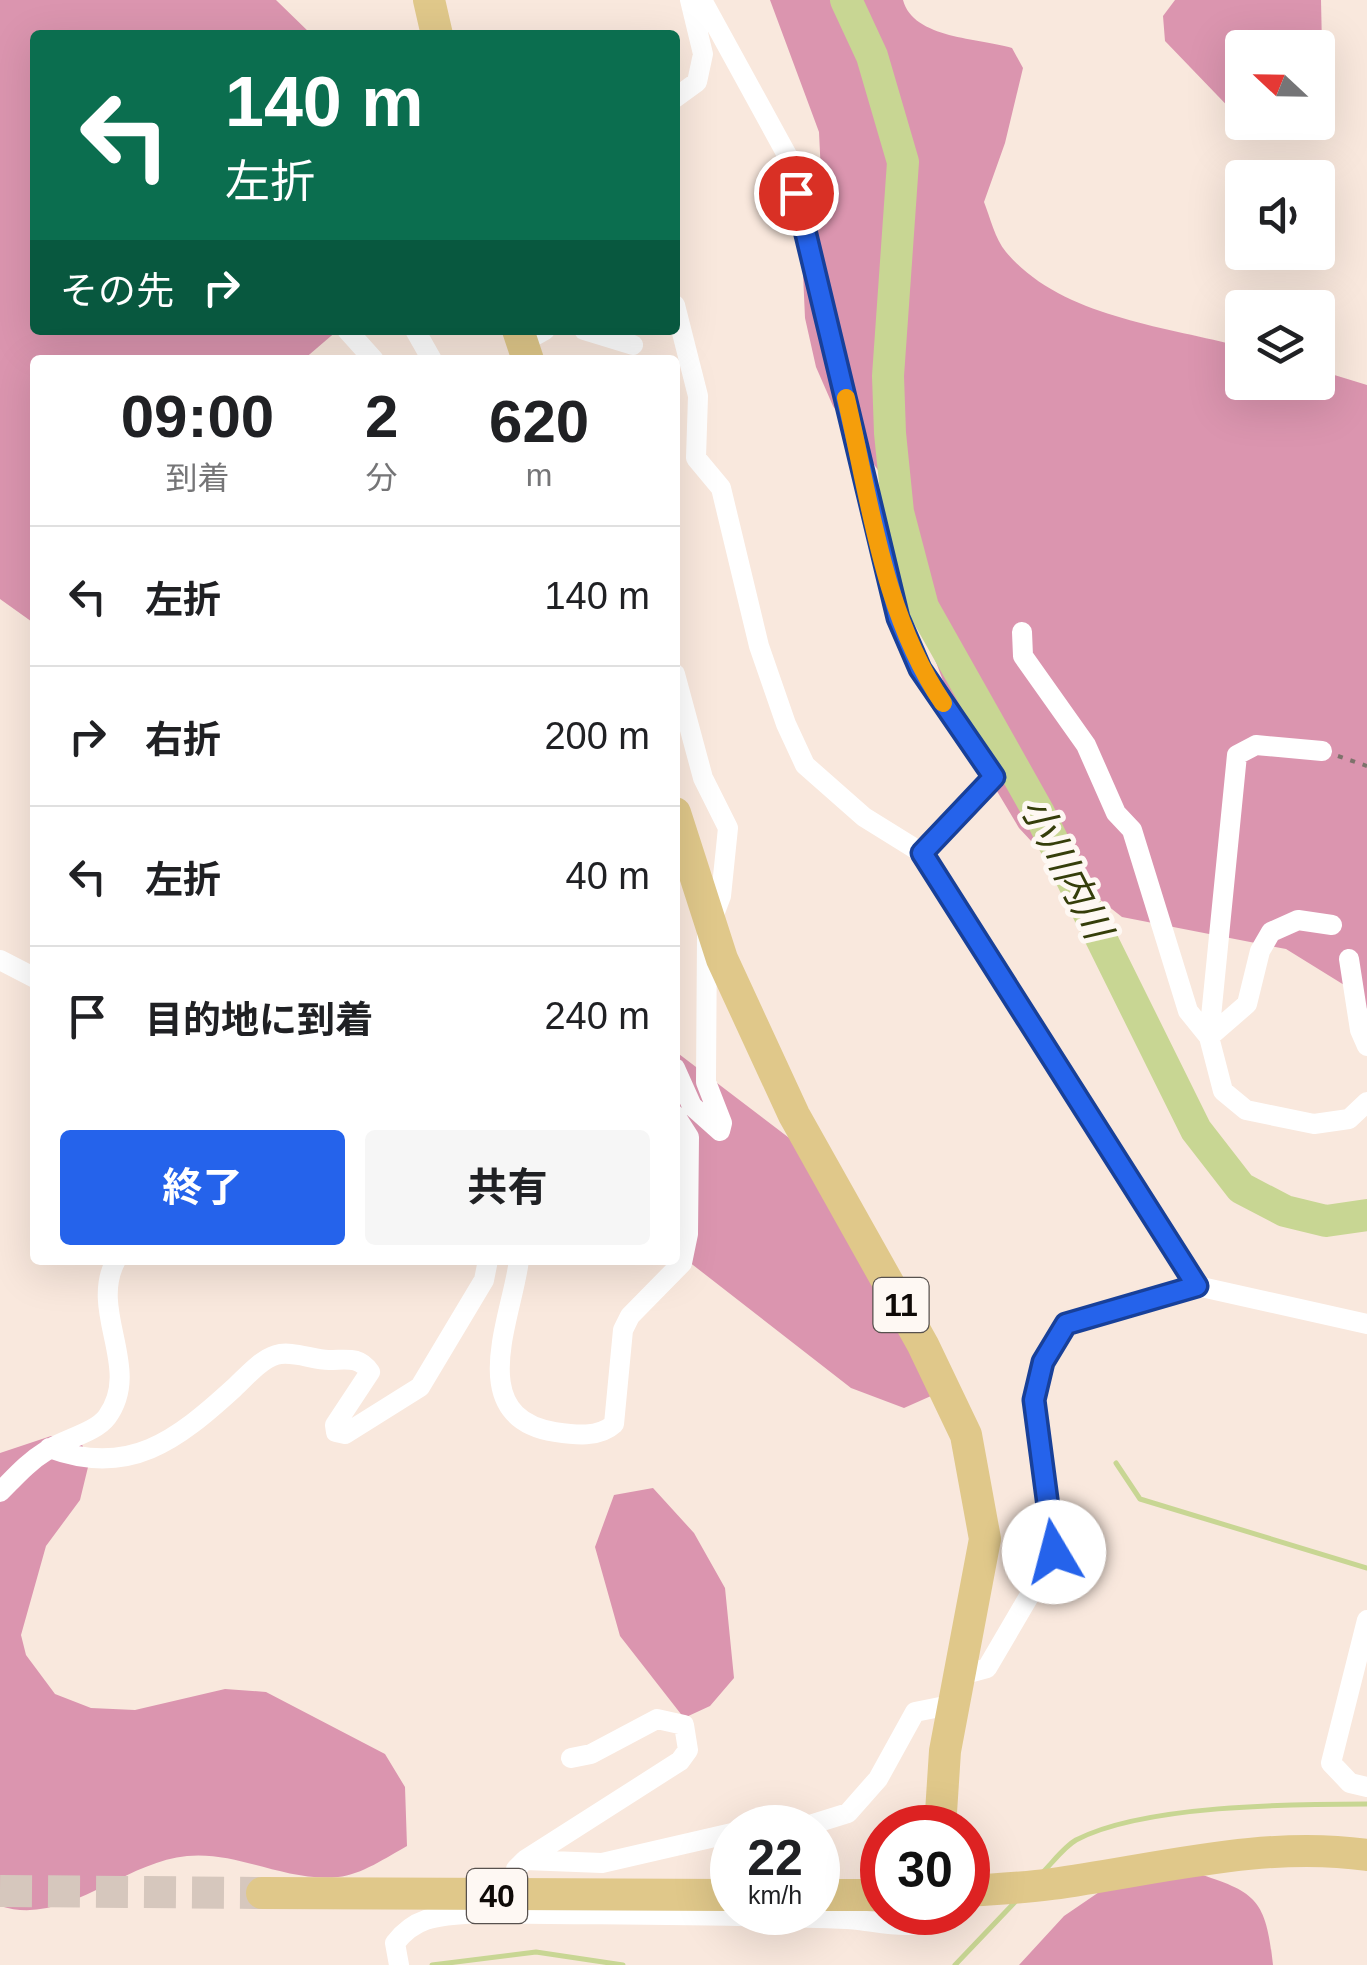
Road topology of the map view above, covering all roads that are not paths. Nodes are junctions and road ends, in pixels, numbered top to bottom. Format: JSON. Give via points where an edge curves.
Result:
{"nodes":[{"id":1,"x":428,"y":0,"type":"edge"},
{"id":2,"x":690,"y":0,"type":"edge"},
{"id":3,"x":702,"y":0,"type":"edge"},
{"id":4,"x":437,"y":30,"type":"edge"},
{"id":5,"x":680,"y":94,"type":"edge"},
{"id":6,"x":680,"y":326,"type":"edge"},
{"id":7,"x":351,"y":335,"type":"edge"},
{"id":8,"x":599,"y":335,"type":"edge"},
{"id":9,"x":629,"y":345,"type":"edge"},
{"id":10,"x":369,"y":355,"type":"edge"},
{"id":11,"x":1022,"y":632,"type":"dead end"},
{"id":12,"x":680,"y":693,"type":"edge"},
{"id":13,"x":1322,"y":751,"type":"road end"},
{"id":14,"x":680,"y":828,"type":"edge"},
{"id":15,"x":922,"y":853,"type":"junction"},
{"id":16,"x":710,"y":921,"type":"junction"},
{"id":17,"x":1332,"y":925,"type":"dead end"},
{"id":18,"x":1348,"y":959,"type":"dead end"},
{"id":19,"x":0,"y":960,"type":"edge"},
{"id":20,"x":30,"y":975,"type":"edge"},
{"id":21,"x":1209,"y":1037,"type":"junction"},
{"id":22,"x":1367,"y":1046,"type":"edge"},
{"id":23,"x":680,"y":1079,"type":"edge"},
{"id":24,"x":1367,"y":1102,"type":"edge"},
{"id":25,"x":680,"y":1123,"type":"edge"},
{"id":26,"x":114,"y":1265,"type":"edge"},
{"id":27,"x":487,"y":1265,"type":"edge"},
{"id":28,"x":518,"y":1265,"type":"edge"},
{"id":29,"x":1197,"y":1286,"type":"junction"},
{"id":30,"x":1367,"y":1324,"type":"edge"},
{"id":31,"x":49,"y":1448,"type":"junction"},
{"id":32,"x":0,"y":1492,"type":"edge"},
{"id":33,"x":1367,"y":1620,"type":"edge"},
{"id":34,"x":958,"y":1690,"type":"junction"},
{"id":35,"x":571,"y":1758,"type":"dead end"},
{"id":36,"x":1367,"y":1787,"type":"edge"},
{"id":37,"x":941,"y":1805,"type":"edge"},
{"id":38,"x":840,"y":1816,"type":"edge"},
{"id":39,"x":710,"y":1838,"type":"edge"},
{"id":40,"x":1367,"y":1855,"type":"edge"},
{"id":41,"x":525,"y":1860,"type":"junction"},
{"id":42,"x":990,"y":1889,"type":"edge"},
{"id":43,"x":262,"y":1894,"type":"tunnel mouth"},
{"id":44,"x":710,"y":1895,"type":"edge"},
{"id":45,"x":513,"y":1896,"type":"junction"},
{"id":46,"x":860,"y":1920,"type":"edge"},
{"id":47,"x":399,"y":1965,"type":"edge"}],
"edges":[{"from":1,"to":4,"type":"main road"},
{"from":2,"to":5,"type":"street","via":[[703,54],[697,82]]},
{"from":3,"to":15,"type":"street","via":[[787,155],[898,618],[920,669],[994,777]]},
{"from":6,"to":15,"type":"street","via":[[698,396],[696,458],[721,488],[759,646],[786,724],[806,765],[864,817]]},
{"from":7,"to":10,"type":"street"},
{"from":8,"to":9,"type":"street"},
{"from":11,"to":21,"type":"street","via":[[1023,656],[1086,746],[1116,813],[1132,830],[1188,1011]]},
{"from":12,"to":16,"type":"street","via":[[703,778],[728,828],[721,896]]},
{"from":13,"to":21,"type":"street","via":[[1256,745],[1237,755]]},
{"from":14,"to":16,"type":"main road","number":"11"},
{"from":15,"to":29,"type":"street"},
{"from":16,"to":23,"type":"street","via":[[706,1082],[720,1131],[692,1106]]},
{"from":16,"to":34,"type":"main road","number":"11","via":[[794,1115],[966,1435],[985,1539]]},
{"from":17,"to":21,"type":"street","via":[[1298,920],[1271,932],[1247,1004]]},
{"from":18,"to":22,"type":"street"},
{"from":19,"to":20,"type":"street"},
{"from":21,"to":24,"type":"street","via":[[1223,1091],[1246,1110],[1314,1124],[1349,1119]]},
{"from":25,"to":28,"type":"street","via":[[689,1137],[682,1263],[623,1330],[614,1424],[605,1432],[541,1430],[524,1424],[512,1407],[497,1358]]},
{"from":26,"to":31,"type":"street","via":[[104,1298],[122,1376],[118,1398],[104,1421]]},
{"from":27,"to":31,"type":"street","via":[[420,1386],[345,1434],[335,1424],[364,1386],[370,1372],[364,1363],[278,1354],[180,1437],[97,1460]]},
{"from":29,"to":30,"type":"street"},
{"from":29,"to":34,"type":"street","via":[[1084,1316],[1058,1336],[1034,1400],[1054,1552],[987,1668]]},
{"from":31,"to":32,"type":"street"},
{"from":33,"to":36,"type":"street","via":[[1331,1763],[1350,1782]]},
{"from":34,"to":37,"type":"main road","number":"11"},
{"from":34,"to":38,"type":"street","via":[[915,1712],[878,1779]]},
{"from":35,"to":41,"type":"street","via":[[657,1719],[684,1725],[689,1739],[680,1761]]},
{"from":39,"to":41,"type":"street","via":[[602,1863]]},
{"from":40,"to":42,"type":"main road","via":[[1235,1856]]},
{"from":41,"to":45,"type":"street","via":[[516,1869]]},
{"from":43,"to":45,"type":"main road","number":"40"},
{"from":44,"to":45,"type":"main road","number":"40"},
{"from":46,"to":47,"type":"street","via":[[424,1917],[395,1943]]}]}
